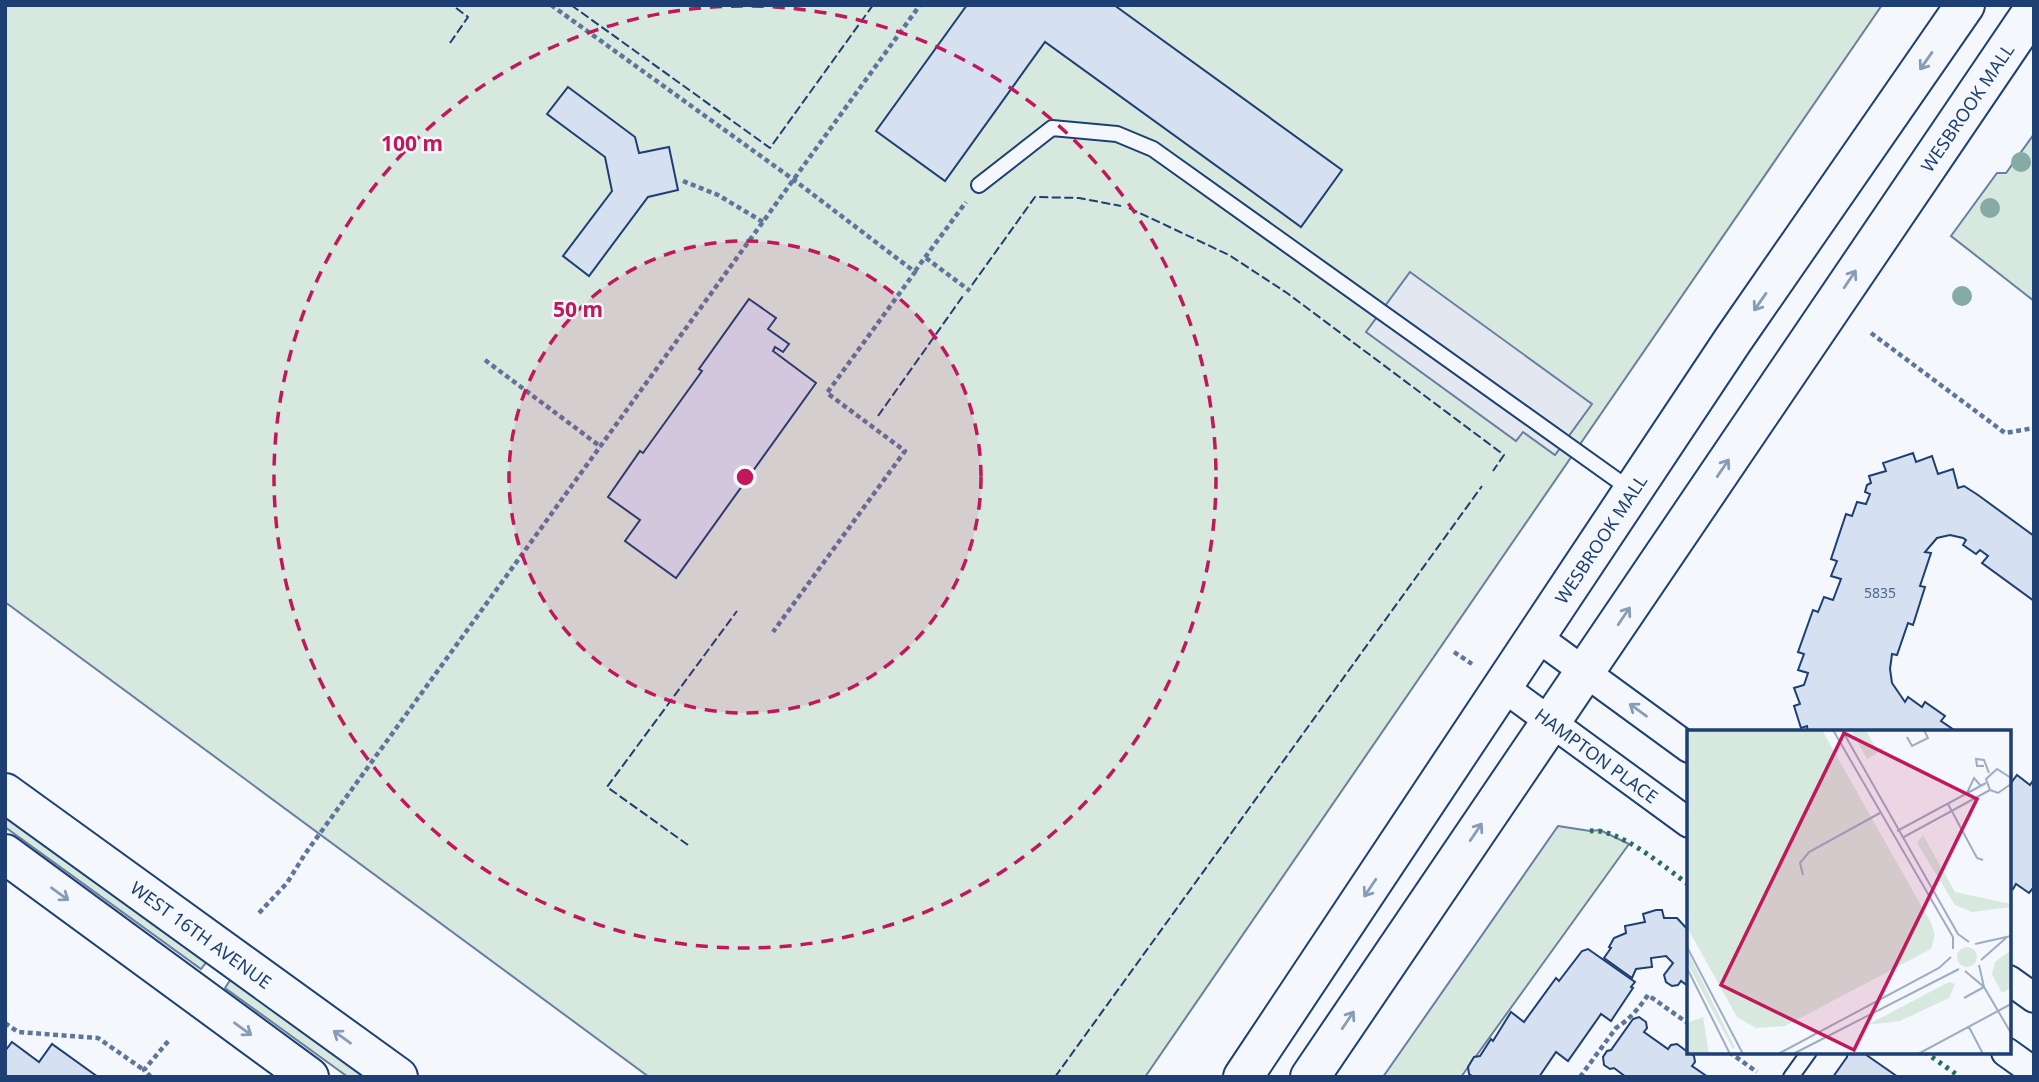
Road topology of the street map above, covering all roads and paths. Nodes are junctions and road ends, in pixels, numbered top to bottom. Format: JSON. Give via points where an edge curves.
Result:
{"nodes":[{"id":1,"x":551,"y":5,"type":"edge"},
{"id":2,"x":920,"y":5,"type":"edge"},
{"id":3,"x":1965,"y":5,"type":"edge"},
{"id":4,"x":2034,"y":9,"type":"edge"},
{"id":5,"x":794,"y":180,"type":"junction"},
{"id":6,"x":683,"y":181,"type":"dead end"},
{"id":7,"x":979,"y":185,"type":"joint"},
{"id":8,"x":763,"y":222,"type":"junction"},
{"id":9,"x":926,"y":257,"type":"junction"},
{"id":10,"x":915,"y":272,"type":"junction"},
{"id":11,"x":970,"y":291,"type":"dead end"},
{"id":12,"x":1871,"y":333,"type":"dead end"},
{"id":13,"x":485,"y":360,"type":"dead end"},
{"id":14,"x":2034,"y":428,"type":"edge"},
{"id":15,"x":601,"y":447,"type":"junction"},
{"id":16,"x":1632,"y":491,"type":"junction"},
{"id":17,"x":773,"y":632,"type":"dead end"},
{"id":18,"x":1537,"y":637,"type":"junction"},
{"id":19,"x":1454,"y":652,"type":"dead end"},
{"id":20,"x":1472,"y":664,"type":"dead end"},
{"id":21,"x":1586,"y":673,"type":"junction"},
{"id":22,"x":1503,"y":687,"type":"junction"},
{"id":23,"x":1551,"y":722,"type":"junction"},
{"id":24,"x":1687,"y":747,"type":"edge"},
{"id":25,"x":5,"y":793,"type":"edge"},
{"id":26,"x":1687,"y":822,"type":"edge"},
{"id":27,"x":5,"y":854,"type":"edge"},
{"id":28,"x":259,"y":913,"type":"dead end"},
{"id":29,"x":2011,"y":981,"type":"edge"},
{"id":30,"x":2033,"y":997,"type":"edge"},
{"id":31,"x":5,"y":1023,"type":"edge"},
{"id":32,"x":1687,"y":1023,"type":"edge"},
{"id":33,"x":170,"y":1039,"type":"dead end"},
{"id":34,"x":1732,"y":1054,"type":"edge"},
{"id":35,"x":1808,"y":1054,"type":"edge"},
{"id":36,"x":2009,"y":1054,"type":"edge"},
{"id":37,"x":144,"y":1070,"type":"junction"},
{"id":38,"x":1757,"y":1072,"type":"dead end"},
{"id":39,"x":2034,"y":1072,"type":"edge"},
{"id":40,"x":152,"y":1077,"type":"edge"},
{"id":41,"x":309,"y":1077,"type":"edge"},
{"id":42,"x":398,"y":1077,"type":"edge"},
{"id":43,"x":1243,"y":1077,"type":"edge"},
{"id":44,"x":1310,"y":1077,"type":"edge"},
{"id":45,"x":1580,"y":1077,"type":"edge"},
{"id":46,"x":1791,"y":1077,"type":"edge"}],
"edges":[{"from":1,"to":5,"type":"path"},
{"from":2,"to":5,"type":"path"},
{"from":3,"to":16,"type":"main road","name":"WESBROOK MALL","one_way":true},
{"from":21,"to":4,"type":"main road","name":"WESBROOK MALL","one_way":true},
{"from":5,"to":8,"type":"path"},
{"from":5,"to":10,"type":"path"},
{"from":6,"to":8,"type":"path","via":[[718,195]]},
{"from":7,"to":9,"type":"path"},
{"from":7,"to":16,"type":"lane","via":[[1052,128],[1116,134],[1153,149]]},
{"from":8,"to":15,"type":"path"},
{"from":9,"to":10,"type":"path"},
{"from":9,"to":11,"type":"path"},
{"from":10,"to":17,"type":"path","via":[[828,393],[905,451]]},
{"from":12,"to":14,"type":"path","via":[[2005,433]]},
{"from":13,"to":15,"type":"path"},
{"from":15,"to":28,"type":"path","via":[[287,883]]},
{"from":16,"to":18,"type":"main road","name":"WESBROOK MALL"},
{"from":18,"to":21,"type":"street"},
{"from":18,"to":22,"type":"main road","name":"WESBROOK MALL"},
{"from":19,"to":20,"type":"path"},
{"from":21,"to":23,"type":"main road","name":"WESBROOK MALL"},
{"from":24,"to":21,"type":"street","one_way":true},
{"from":22,"to":23,"type":"street","name":"HAMPTON PLACE"},
{"from":22,"to":43,"type":"main road","name":"WESBROOK MALL","one_way":true},
{"from":23,"to":26,"type":"street","name":"HAMPTON PLACE"},
{"from":44,"to":23,"type":"main road","name":"WESBROOK MALL","one_way":true},
{"from":42,"to":25,"type":"main road","name":"WEST 16TH AVENUE","one_way":true},
{"from":27,"to":41,"type":"main road","one_way":true},
{"from":29,"to":30,"type":"street"},
{"from":31,"to":37,"type":"path","via":[[18,1032],[98,1038]]},
{"from":32,"to":45,"type":"path","via":[[1648,995],[1616,1028]]},
{"from":33,"to":37,"type":"path"},
{"from":34,"to":38,"type":"path"},
{"from":35,"to":46,"type":"lane"},
{"from":36,"to":39,"type":"street"},
{"from":37,"to":40,"type":"path"}]}
